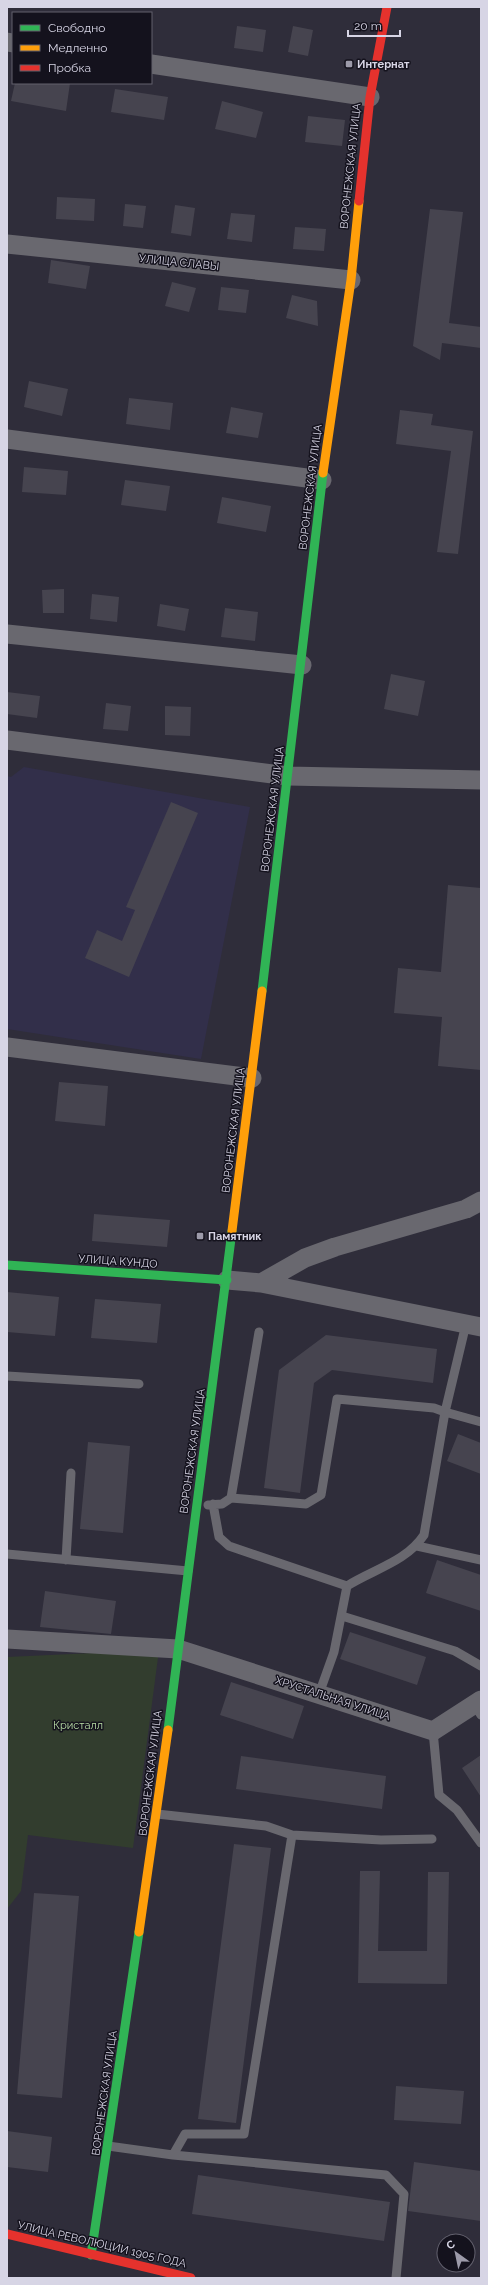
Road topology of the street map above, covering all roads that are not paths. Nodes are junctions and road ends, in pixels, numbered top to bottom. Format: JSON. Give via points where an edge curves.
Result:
{"nodes":[{"id":1,"x":388,"y":7,"type":"edge"},
{"id":2,"x":152,"y":64,"type":"edge"},
{"id":3,"x":370,"y":97,"type":"junction"},
{"id":4,"x":7,"y":244,"type":"edge"},
{"id":5,"x":351,"y":280,"type":"junction"},
{"id":6,"x":7,"y":439,"type":"edge"},
{"id":7,"x":322,"y":480,"type":"junction"},
{"id":8,"x":7,"y":634,"type":"edge"},
{"id":9,"x":302,"y":665,"type":"junction"},
{"id":10,"x":7,"y":740,"type":"edge"},
{"id":11,"x":288,"y":776,"type":"junction"},
{"id":12,"x":481,"y":780,"type":"edge"},
{"id":13,"x":7,"y":1047,"type":"edge"},
{"id":14,"x":252,"y":1078,"type":"junction"},
{"id":15,"x":481,"y":1201,"type":"edge"},
{"id":16,"x":7,"y":1265,"type":"edge"},
{"id":17,"x":227,"y":1280,"type":"junction"},
{"id":18,"x":261,"y":1283,"type":"junction"},
{"id":19,"x":474,"y":1325,"type":"edge"},
{"id":20,"x":259,"y":1332,"type":"dead end"},
{"id":21,"x":7,"y":1376,"type":"edge"},
{"id":22,"x":139,"y":1384,"type":"dead end"},
{"id":23,"x":445,"y":1412,"type":"junction"},
{"id":24,"x":481,"y":1422,"type":"edge"},
{"id":25,"x":71,"y":1473,"type":"dead end"},
{"id":26,"x":231,"y":1498,"type":"junction"},
{"id":27,"x":213,"y":1504,"type":"junction"},
{"id":28,"x":197,"y":1505,"type":"junction"},
{"id":29,"x":417,"y":1546,"type":"junction"},
{"id":30,"x":7,"y":1554,"type":"edge"},
{"id":31,"x":66,"y":1560,"type":"junction"},
{"id":32,"x":481,"y":1560,"type":"edge"},
{"id":33,"x":188,"y":1571,"type":"junction"},
{"id":34,"x":347,"y":1586,"type":"junction"},
{"id":35,"x":342,"y":1616,"type":"junction"},
{"id":36,"x":7,"y":1639,"type":"edge"},
{"id":37,"x":178,"y":1649,"type":"junction"},
{"id":38,"x":481,"y":1666,"type":"edge"},
{"id":39,"x":319,"y":1694,"type":"junction"},
{"id":40,"x":479,"y":1706,"type":"edge"},
{"id":41,"x":433,"y":1731,"type":"junction"},
{"id":42,"x":157,"y":1814,"type":"junction"},
{"id":43,"x":292,"y":1836,"type":"junction"},
{"id":44,"x":432,"y":1839,"type":"dead end"},
{"id":45,"x":481,"y":1843,"type":"edge"},
{"id":46,"x":108,"y":2146,"type":"junction"},
{"id":47,"x":173,"y":2155,"type":"junction"},
{"id":48,"x":7,"y":2234,"type":"edge"},
{"id":49,"x":91,"y":2255,"type":"junction"},
{"id":50,"x":192,"y":2278,"type":"edge"},
{"id":51,"x":396,"y":2278,"type":"edge"}],
"edges":[{"from":1,"to":3,"type":"street","name":"ВОРОНЕЖСКАЯ УЛИЦА"},
{"from":2,"to":3,"type":"street"},
{"from":3,"to":5,"type":"street","name":"ВОРОНЕЖСКАЯ УЛИЦА"},
{"from":4,"to":5,"type":"street","name":"УЛИЦА СЛАВЫ"},
{"from":5,"to":7,"type":"street","name":"ВОРОНЕЖСКАЯ УЛИЦА"},
{"from":6,"to":7,"type":"street"},
{"from":7,"to":9,"type":"street","name":"ВОРОНЕЖСКАЯ УЛИЦА"},
{"from":8,"to":9,"type":"street"},
{"from":9,"to":11,"type":"street","name":"ВОРОНЕЖСКАЯ УЛИЦА"},
{"from":10,"to":11,"type":"street"},
{"from":11,"to":12,"type":"street"},
{"from":11,"to":14,"type":"street","name":"ВОРОНЕЖСКАЯ УЛИЦА"},
{"from":13,"to":14,"type":"street"},
{"from":14,"to":17,"type":"street","name":"ВОРОНЕЖСКАЯ УЛИЦА"},
{"from":15,"to":18,"type":"street","via":[[466,1209],[305,1258]]},
{"from":16,"to":17,"type":"street","name":"УЛИЦА КУНДО"},
{"from":17,"to":18,"type":"street"},
{"from":17,"to":28,"type":"street","name":"ВОРОНЕЖСКАЯ УЛИЦА"},
{"from":18,"to":19,"type":"street"},
{"from":19,"to":23,"type":"lane"},
{"from":20,"to":26,"type":"lane"},
{"from":21,"to":22,"type":"lane"},
{"from":23,"to":24,"type":"lane"},
{"from":23,"to":26,"type":"lane","via":[[434,1408],[337,1399],[321,1495],[306,1504]]},
{"from":23,"to":29,"type":"lane","via":[[424,1535]]},
{"from":25,"to":31,"type":"lane"},
{"from":26,"to":27,"type":"lane","via":[[222,1504]]},
{"from":27,"to":28,"type":"lane"},
{"from":27,"to":34,"type":"lane","via":[[219,1537],[229,1546]]},
{"from":28,"to":33,"type":"street","name":"ВОРОНЕЖСКАЯ УЛИЦА"},
{"from":29,"to":32,"type":"lane"},
{"from":29,"to":34,"type":"lane","via":[[399,1560],[366,1573]]},
{"from":30,"to":31,"type":"lane"},
{"from":31,"to":33,"type":"lane"},
{"from":33,"to":37,"type":"street","name":"ВОРОНЕЖСКАЯ УЛИЦА"},
{"from":34,"to":35,"type":"lane"},
{"from":35,"to":38,"type":"lane","via":[[455,1651]]},
{"from":35,"to":39,"type":"lane","via":[[334,1652]]},
{"from":36,"to":37,"type":"street","name":"ХРУСТАЛЬНАЯ УЛИЦА"},
{"from":37,"to":39,"type":"street","name":"ХРУСТАЛЬНАЯ УЛИЦА"},
{"from":37,"to":42,"type":"street","name":"ВОРОНЕЖСКАЯ УЛИЦА"},
{"from":39,"to":41,"type":"street","name":"ХРУСТАЛЬНАЯ УЛИЦА"},
{"from":40,"to":41,"type":"street"},
{"from":41,"to":45,"type":"lane","via":[[439,1795],[457,1810]]},
{"from":42,"to":43,"type":"lane","via":[[266,1826]]},
{"from":42,"to":46,"type":"street","name":"ВОРОНЕЖСКАЯ УЛИЦА"},
{"from":43,"to":44,"type":"lane","via":[[381,1840]]},
{"from":43,"to":47,"type":"lane","via":[[244,2134],[185,2134]]},
{"from":46,"to":47,"type":"lane"},
{"from":46,"to":49,"type":"street","name":"ВОРОНЕЖСКАЯ УЛИЦА"},
{"from":47,"to":51,"type":"lane","via":[[386,2175],[404,2194]]},
{"from":48,"to":49,"type":"street","name":"УЛИЦА РЕВОЛЮЦИИ 1905 ГОДА"},
{"from":49,"to":50,"type":"street","name":"УЛИЦА РЕВОЛЮЦИИ 1905 ГОДА"}]}
